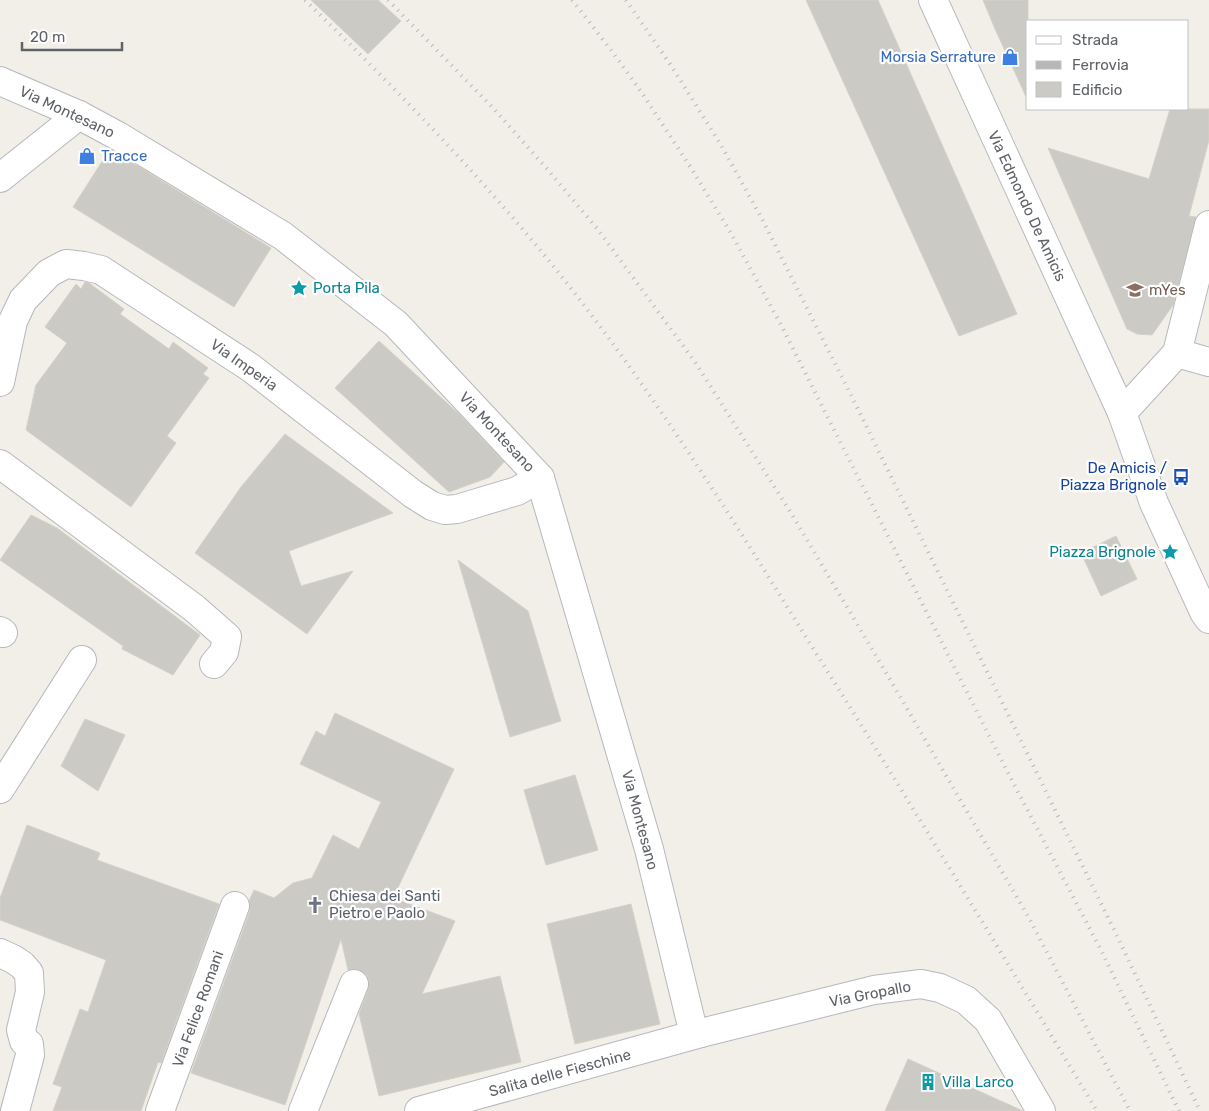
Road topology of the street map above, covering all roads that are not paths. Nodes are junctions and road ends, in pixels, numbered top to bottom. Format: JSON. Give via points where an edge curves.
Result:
{"nodes":[{"id":1,"x":933,"y":0,"type":"edge"},
{"id":2,"x":0,"y":81,"type":"edge"},
{"id":3,"x":79,"y":116,"type":"junction"},
{"id":4,"x":0,"y":178,"type":"edge"},
{"id":5,"x":1209,"y":225,"type":"edge"},
{"id":6,"x":1177,"y":353,"type":"junction"},
{"id":7,"x":1209,"y":362,"type":"edge"},
{"id":8,"x":0,"y":382,"type":"edge"},
{"id":9,"x":1122,"y":413,"type":"junction"},
{"id":10,"x":0,"y":464,"type":"edge"},
{"id":11,"x":540,"y":478,"type":"junction"},
{"id":12,"x":1209,"y":619,"type":"edge"},
{"id":13,"x":82,"y":660,"type":"dead end"},
{"id":14,"x":214,"y":664,"type":"dead end"},
{"id":15,"x":0,"y":789,"type":"edge"},
{"id":16,"x":235,"y":906,"type":"dead end"},
{"id":17,"x":0,"y":954,"type":"edge"},
{"id":18,"x":354,"y":984,"type":"dead end"},
{"id":19,"x":701,"y":1033,"type":"junction"},
{"id":20,"x":15,"y":1111,"type":"edge"},
{"id":21,"x":160,"y":1111,"type":"edge"},
{"id":22,"x":303,"y":1111,"type":"edge"},
{"id":23,"x":419,"y":1111,"type":"edge"},
{"id":24,"x":1041,"y":1111,"type":"edge"}],
"edges":[{"from":1,"to":9,"type":"street","name":"Via Edmondo De Amicis"},
{"from":2,"to":3,"type":"street","name":"Via Montesano"},
{"from":3,"to":4,"type":"street"},
{"from":3,"to":11,"type":"street","name":"Via Montesano","via":[[118,136],[283,236],[396,324]]},
{"from":5,"to":6,"type":"street"},
{"from":6,"to":7,"type":"street"},
{"from":6,"to":9,"type":"street"},
{"from":8,"to":11,"type":"street","name":"Via Imperia","via":[[13,321],[23,300],[49,273],[66,264],[84,266],[101,270],[251,368],[432,506],[457,509],[517,491]]},
{"from":9,"to":12,"type":"street","via":[[1154,503]]},
{"from":10,"to":14,"type":"street","via":[[194,608],[227,637],[224,652]]},
{"from":11,"to":19,"type":"street","name":"Via Montesano","via":[[649,849],[692,1026]]},
{"from":13,"to":15,"type":"street"},
{"from":16,"to":21,"type":"street","name":"Via Felice Romani"},
{"from":17,"to":20,"type":"street","via":[[13,958],[29,973],[30,992],[21,1030],[24,1041],[29,1044],[30,1055]]},
{"from":18,"to":22,"type":"street"},
{"from":19,"to":23,"type":"street","name":"Salita delle Fieschine"},
{"from":19,"to":24,"type":"street","name":"Via Gropallo","via":[[874,990],[921,984],[940,988],[966,1000],[988,1020]]}]}
